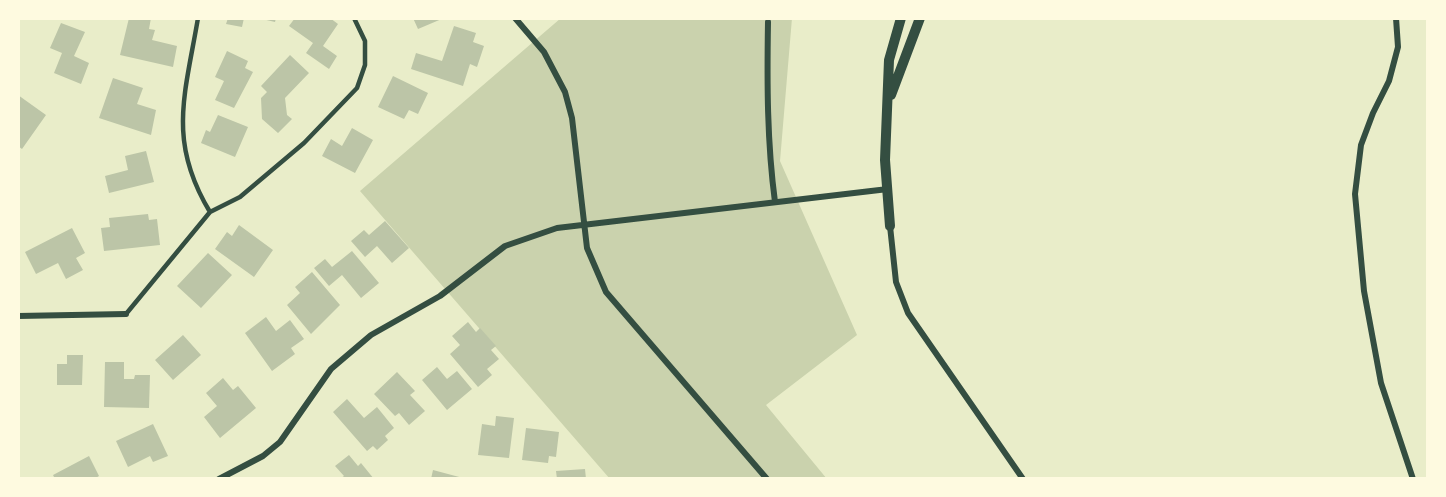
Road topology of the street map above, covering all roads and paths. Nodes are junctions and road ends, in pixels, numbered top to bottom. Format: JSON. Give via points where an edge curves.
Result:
{"nodes":[{"id":1,"x":198,"y":18,"type":"edge"},
{"id":2,"x":354,"y":18,"type":"edge"},
{"id":3,"x":515,"y":18,"type":"edge"},
{"id":4,"x":901,"y":18,"type":"edge"},
{"id":5,"x":920,"y":18,"type":"edge"},
{"id":6,"x":1396,"y":18,"type":"edge"},
{"id":7,"x":768,"y":22,"type":"dead end"},
{"id":8,"x":889,"y":101,"type":"junction"},
{"id":9,"x":888,"y":189,"type":"junction"},
{"id":10,"x":776,"y":202,"type":"junction"},
{"id":11,"x":210,"y":212,"type":"junction"},
{"id":12,"x":584,"y":224,"type":"junction"},
{"id":13,"x":890,"y":226,"type":"joint"},
{"id":14,"x":126,"y":314,"type":"joint"},
{"id":15,"x":18,"y":316,"type":"edge"},
{"id":16,"x":219,"y":479,"type":"edge"},
{"id":17,"x":767,"y":479,"type":"edge"},
{"id":18,"x":1023,"y":479,"type":"edge"},
{"id":19,"x":1413,"y":479,"type":"edge"}],
"edges":[{"from":1,"to":11,"type":"lane","via":[[182,112],[184,147],[194,186]]},
{"from":2,"to":11,"type":"lane","via":[[365,41],[365,65],[357,88],[304,143],[249,190]]},
{"from":3,"to":12,"type":"street","via":[[543,52],[565,92],[572,118]]},
{"from":4,"to":8,"type":"street","via":[[889,60]]},
{"from":5,"to":8,"type":"street"},
{"from":6,"to":19,"type":"street","via":[[1398,47],[1389,81],[1361,145],[1355,194],[1364,291],[1381,383]]},
{"from":7,"to":10,"type":"street","via":[[769,157]]},
{"from":8,"to":9,"type":"street","via":[[885,160]]},
{"from":9,"to":10,"type":"street"},
{"from":9,"to":13,"type":"street"},
{"from":10,"to":12,"type":"street"},
{"from":11,"to":14,"type":"lane"},
{"from":12,"to":16,"type":"street","via":[[530,235],[505,246],[440,296],[371,335],[331,369],[280,442],[263,456]]},
{"from":12,"to":17,"type":"street","via":[[587,248],[606,292]]},
{"from":13,"to":18,"type":"street","via":[[896,282],[908,313]]},
{"from":14,"to":15,"type":"street"}]}
